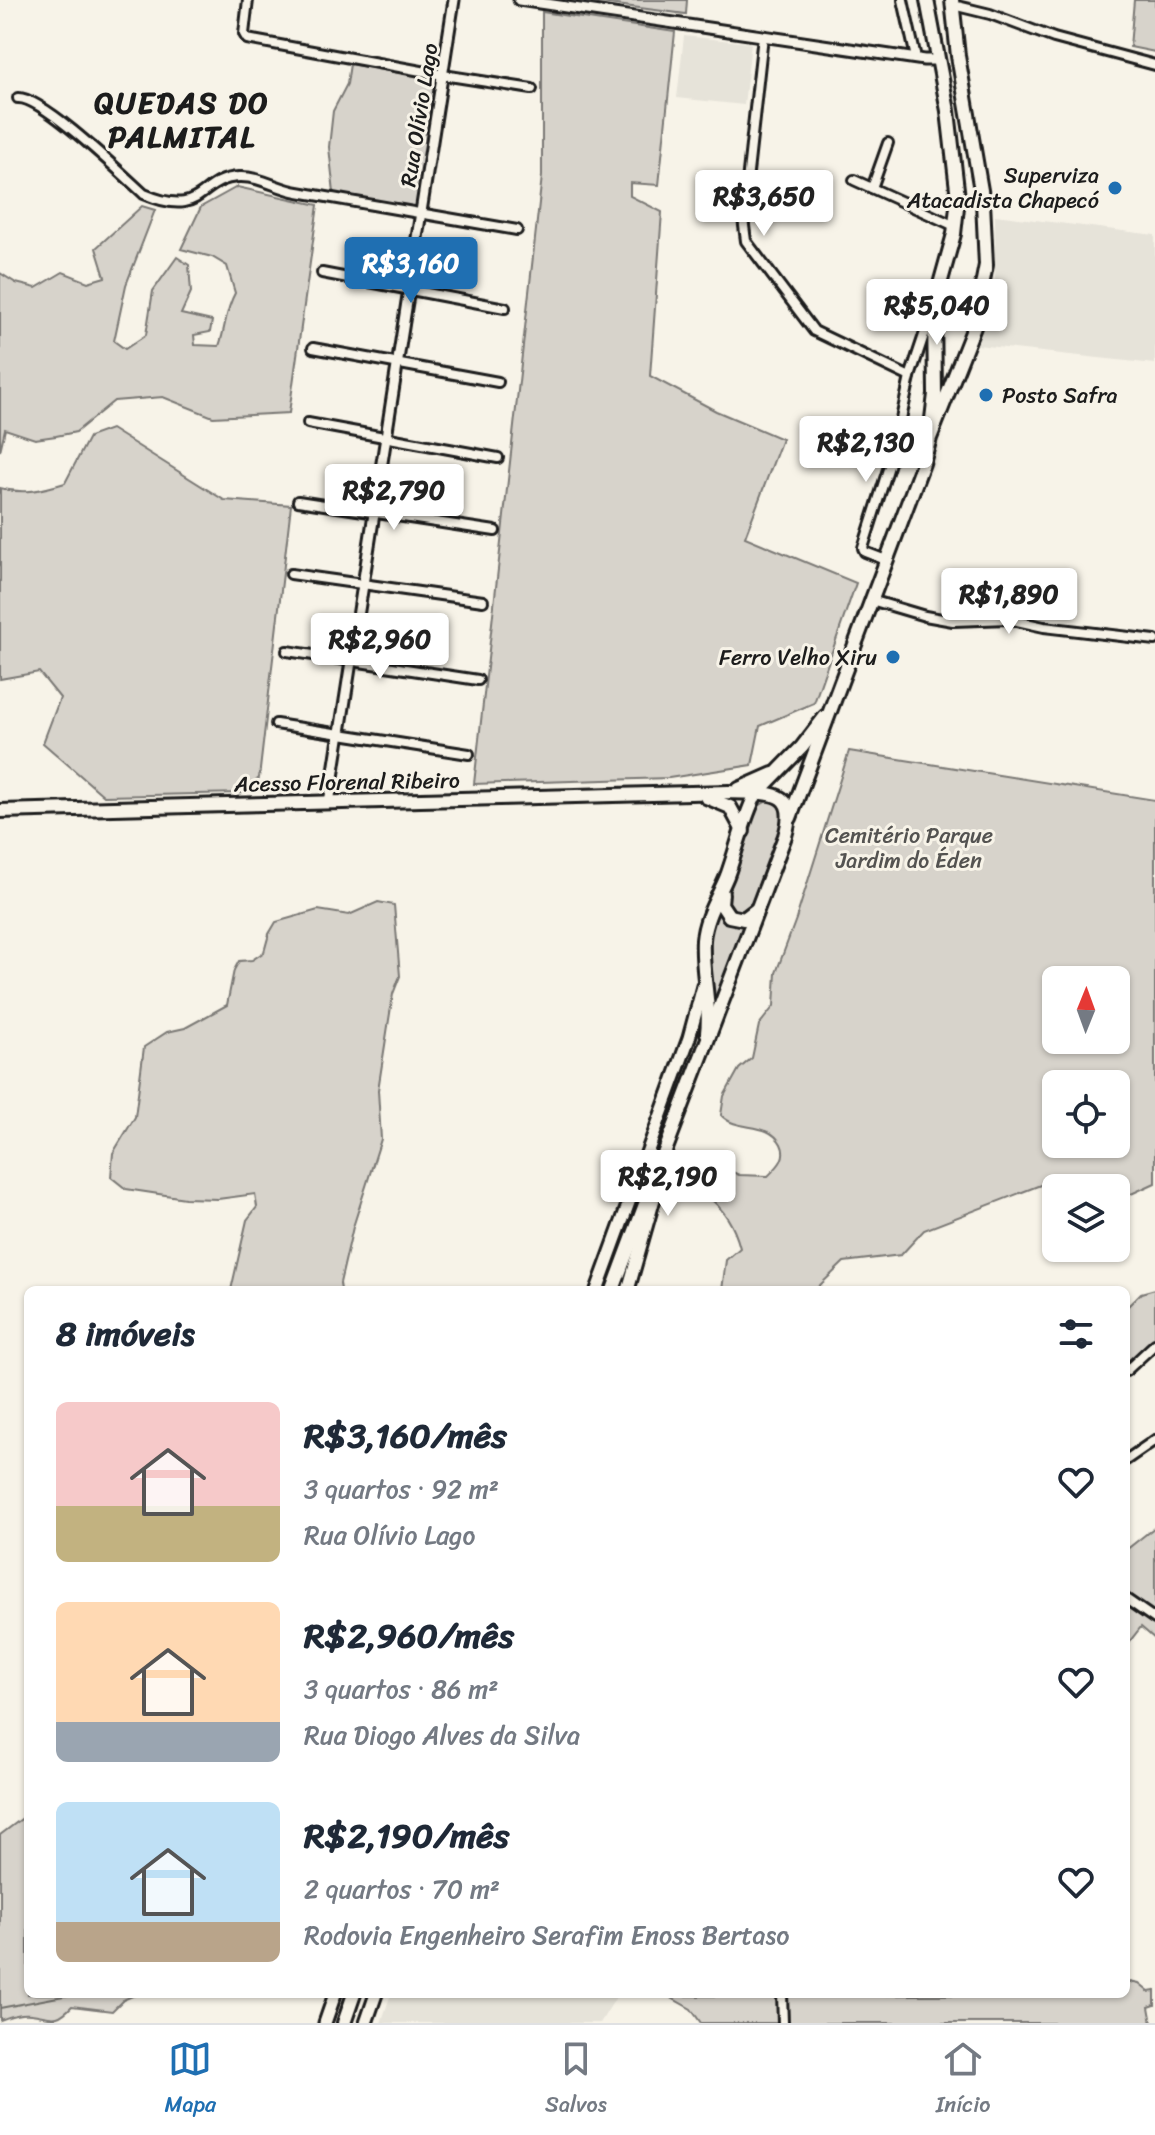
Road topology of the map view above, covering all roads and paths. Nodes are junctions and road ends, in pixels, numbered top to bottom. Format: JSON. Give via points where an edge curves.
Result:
{"nodes":[{"id":1,"x":248,"y":0,"type":"edge"},
{"id":2,"x":454,"y":0,"type":"edge"},
{"id":3,"x":519,"y":0,"type":"edge"},
{"id":4,"x":903,"y":0,"type":"edge"},
{"id":5,"x":927,"y":0,"type":"edge"},
{"id":6,"x":952,"y":3,"type":"edge"},
{"id":7,"x":763,"y":36,"type":"junction"},
{"id":8,"x":916,"y":58,"type":"junction"},
{"id":9,"x":939,"y":60,"type":"junction"},
{"id":10,"x":1155,"y":65,"type":"edge"},
{"id":11,"x":443,"y":75,"type":"junction"},
{"id":12,"x":532,"y":89,"type":"dead end"},
{"id":13,"x":18,"y":98,"type":"dead end"},
{"id":14,"x":888,"y":143,"type":"dead end"},
{"id":15,"x":854,"y":180,"type":"dead end"},
{"id":16,"x":872,"y":188,"type":"junction"},
{"id":17,"x":422,"y":213,"type":"junction"},
{"id":18,"x":955,"y":226,"type":"junction"},
{"id":19,"x":517,"y":230,"type":"dead end"},
{"id":20,"x":322,"y":273,"type":"dead end"},
{"id":21,"x":941,"y":285,"type":"junction"},
{"id":22,"x":410,"y":289,"type":"junction"},
{"id":23,"x":934,"y":306,"type":"junction"},
{"id":24,"x":505,"y":308,"type":"dead end"},
{"id":25,"x":979,"y":309,"type":"junction"},
{"id":26,"x":313,"y":348,"type":"dead end"},
{"id":27,"x":398,"y":364,"type":"junction"},
{"id":28,"x":910,"y":377,"type":"junction"},
{"id":29,"x":498,"y":382,"type":"dead end"},
{"id":30,"x":308,"y":423,"type":"dead end"},
{"id":31,"x":387,"y":437,"type":"junction"},
{"id":32,"x":930,"y":438,"type":"junction"},
{"id":33,"x":498,"y":458,"type":"dead end"},
{"id":34,"x":298,"y":501,"type":"dead end"},
{"id":35,"x":375,"y":513,"type":"junction"},
{"id":36,"x":495,"y":531,"type":"dead end"},
{"id":37,"x":886,"y":560,"type":"junction"},
{"id":38,"x":291,"y":574,"type":"dead end"},
{"id":39,"x":363,"y":584,"type":"junction"},
{"id":40,"x":871,"y":600,"type":"junction"},
{"id":41,"x":483,"y":601,"type":"dead end"},
{"id":42,"x":1155,"y":640,"type":"edge"},
{"id":43,"x":287,"y":651,"type":"dead end"},
{"id":44,"x":351,"y":661,"type":"junction"},
{"id":45,"x":478,"y":680,"type":"dead end"},
{"id":46,"x":834,"y":705,"type":"junction"},
{"id":47,"x":276,"y":724,"type":"dead end"},
{"id":48,"x":340,"y":735,"type":"junction"},
{"id":49,"x":469,"y":754,"type":"dead end"},
{"id":50,"x":773,"y":774,"type":"junction"},
{"id":51,"x":729,"y":792,"type":"junction"},
{"id":52,"x":696,"y":794,"type":"junction"},
{"id":53,"x":756,"y":794,"type":"junction"},
{"id":54,"x":329,"y":803,"type":"junction"},
{"id":55,"x":0,"y":811,"type":"edge"},
{"id":56,"x":790,"y":818,"type":"junction"},
{"id":57,"x":743,"y":832,"type":"junction"},
{"id":58,"x":724,"y":882,"type":"junction"},
{"id":59,"x":759,"y":906,"type":"junction"},
{"id":60,"x":704,"y":977,"type":"junction"},
{"id":61,"x":706,"y":1048,"type":"junction"},
{"id":62,"x":670,"y":1136,"type":"junction"},
{"id":63,"x":598,"y":1286,"type":"edge"},
{"id":64,"x":614,"y":1286,"type":"edge"},
{"id":65,"x":629,"y":1286,"type":"edge"},
{"id":66,"x":1155,"y":1344,"type":"edge"},
{"id":67,"x":1130,"y":1367,"type":"edge"},
{"id":68,"x":1155,"y":1440,"type":"edge"},
{"id":69,"x":1130,"y":1457,"type":"edge"},
{"id":70,"x":1130,"y":1602,"type":"edge"},
{"id":71,"x":1155,"y":1619,"type":"edge"},
{"id":72,"x":334,"y":1998,"type":"edge"},
{"id":73,"x":353,"y":1998,"type":"edge"},
{"id":74,"x":375,"y":1998,"type":"edge"},
{"id":75,"x":782,"y":1998,"type":"edge"},
{"id":76,"x":325,"y":2023,"type":"edge"},
{"id":77,"x":344,"y":2023,"type":"edge"},
{"id":78,"x":366,"y":2023,"type":"edge"},
{"id":79,"x":783,"y":2023,"type":"edge"}],
"edges":[{"from":1,"to":11,"type":"street","via":[[247,39]]},
{"from":2,"to":11,"type":"street","name":"Rua Olívio Lago"},
{"from":3,"to":7,"type":"street"},
{"from":4,"to":8,"type":"street"},
{"from":5,"to":9,"type":"main road"},
{"from":6,"to":10,"type":"street"},
{"from":6,"to":25,"type":"main road","via":[[985,221]]},
{"from":7,"to":8,"type":"street"},
{"from":7,"to":28,"type":"street","via":[[743,218],[746,241],[814,331]]},
{"from":8,"to":9,"type":"street"},
{"from":9,"to":18,"type":"main road","via":[[955,162]]},
{"from":11,"to":12,"type":"street"},
{"from":11,"to":17,"type":"street","name":"Rua Olívio Lago"},
{"from":13,"to":17,"type":"street","via":[[27,98],[69,128],[144,194],[158,200],[189,203],[223,180],[245,177],[294,192]]},
{"from":14,"to":16,"type":"street"},
{"from":15,"to":16,"type":"street"},
{"from":16,"to":18,"type":"street"},
{"from":17,"to":19,"type":"street"},
{"from":17,"to":22,"type":"street","name":"Rua Olívio Lago"},
{"from":18,"to":21,"type":"main road"},
{"from":20,"to":22,"type":"street"},
{"from":21,"to":23,"type":"main road"},
{"from":21,"to":25,"type":"main road","via":[[951,316]]},
{"from":22,"to":24,"type":"street"},
{"from":22,"to":27,"type":"street","name":"Rua Olívio Lago"},
{"from":23,"to":28,"type":"street"},
{"from":23,"to":32,"type":"main road"},
{"from":25,"to":32,"type":"main road"},
{"from":26,"to":27,"type":"street"},
{"from":27,"to":29,"type":"street"},
{"from":27,"to":31,"type":"street","name":"Rua Olívio Lago"},
{"from":28,"to":37,"type":"street","via":[[895,447],[863,548]]},
{"from":30,"to":31,"type":"street"},
{"from":31,"to":33,"type":"street"},
{"from":31,"to":35,"type":"street","name":"Rua Olívio Lago"},
{"from":32,"to":37,"type":"main road"},
{"from":34,"to":35,"type":"street"},
{"from":35,"to":36,"type":"street"},
{"from":35,"to":39,"type":"street","name":"Rua Olívio Lago"},
{"from":37,"to":40,"type":"main road"},
{"from":38,"to":39,"type":"street"},
{"from":39,"to":41,"type":"street"},
{"from":39,"to":44,"type":"street","name":"Rua Olívio Lago"},
{"from":40,"to":42,"type":"street","via":[[939,619],[1008,619]]},
{"from":40,"to":46,"type":"main road"},
{"from":43,"to":44,"type":"street"},
{"from":44,"to":45,"type":"street"},
{"from":44,"to":48,"type":"street","name":"Rua Olívio Lago"},
{"from":46,"to":50,"type":"main road"},
{"from":46,"to":56,"type":"main road"},
{"from":47,"to":48,"type":"street"},
{"from":48,"to":49,"type":"street"},
{"from":48,"to":54,"type":"street","name":"Rua Olívio Lago"},
{"from":50,"to":51,"type":"main road"},
{"from":50,"to":53,"type":"main road"},
{"from":51,"to":52,"type":"main road","name":"Acesso Florenal Ribeiro"},
{"from":51,"to":53,"type":"main road","name":"Acesso Florenal Ribeiro"},
{"from":52,"to":54,"type":"main road","name":"Acesso Florenal Ribeiro"},
{"from":52,"to":57,"type":"main road","name":"Acesso Florenal Ribeiro","via":[[730,807]]},
{"from":53,"to":56,"type":"main road","name":"Acesso Florenal Ribeiro","via":[[783,798]]},
{"from":53,"to":57,"type":"main road"},
{"from":54,"to":55,"type":"main road","name":"Acesso Florenal Ribeiro"},
{"from":56,"to":59,"type":"main road"},
{"from":57,"to":58,"type":"main road"},
{"from":58,"to":59,"type":"main road","via":[[721,904],[729,916],[744,919]]},
{"from":58,"to":60,"type":"main road","via":[[705,925]]},
{"from":59,"to":61,"type":"main road"},
{"from":60,"to":61,"type":"main road"},
{"from":60,"to":63,"type":"main road","via":[[689,1038]]},
{"from":61,"to":62,"type":"main road"},
{"from":62,"to":64,"type":"main road"},
{"from":62,"to":65,"type":"main road"},
{"from":66,"to":67,"type":"street"},
{"from":68,"to":69,"type":"street"},
{"from":70,"to":71,"type":"street"},
{"from":72,"to":76,"type":"main road"},
{"from":73,"to":77,"type":"main road"},
{"from":74,"to":78,"type":"main road"},
{"from":75,"to":79,"type":"street"}]}
